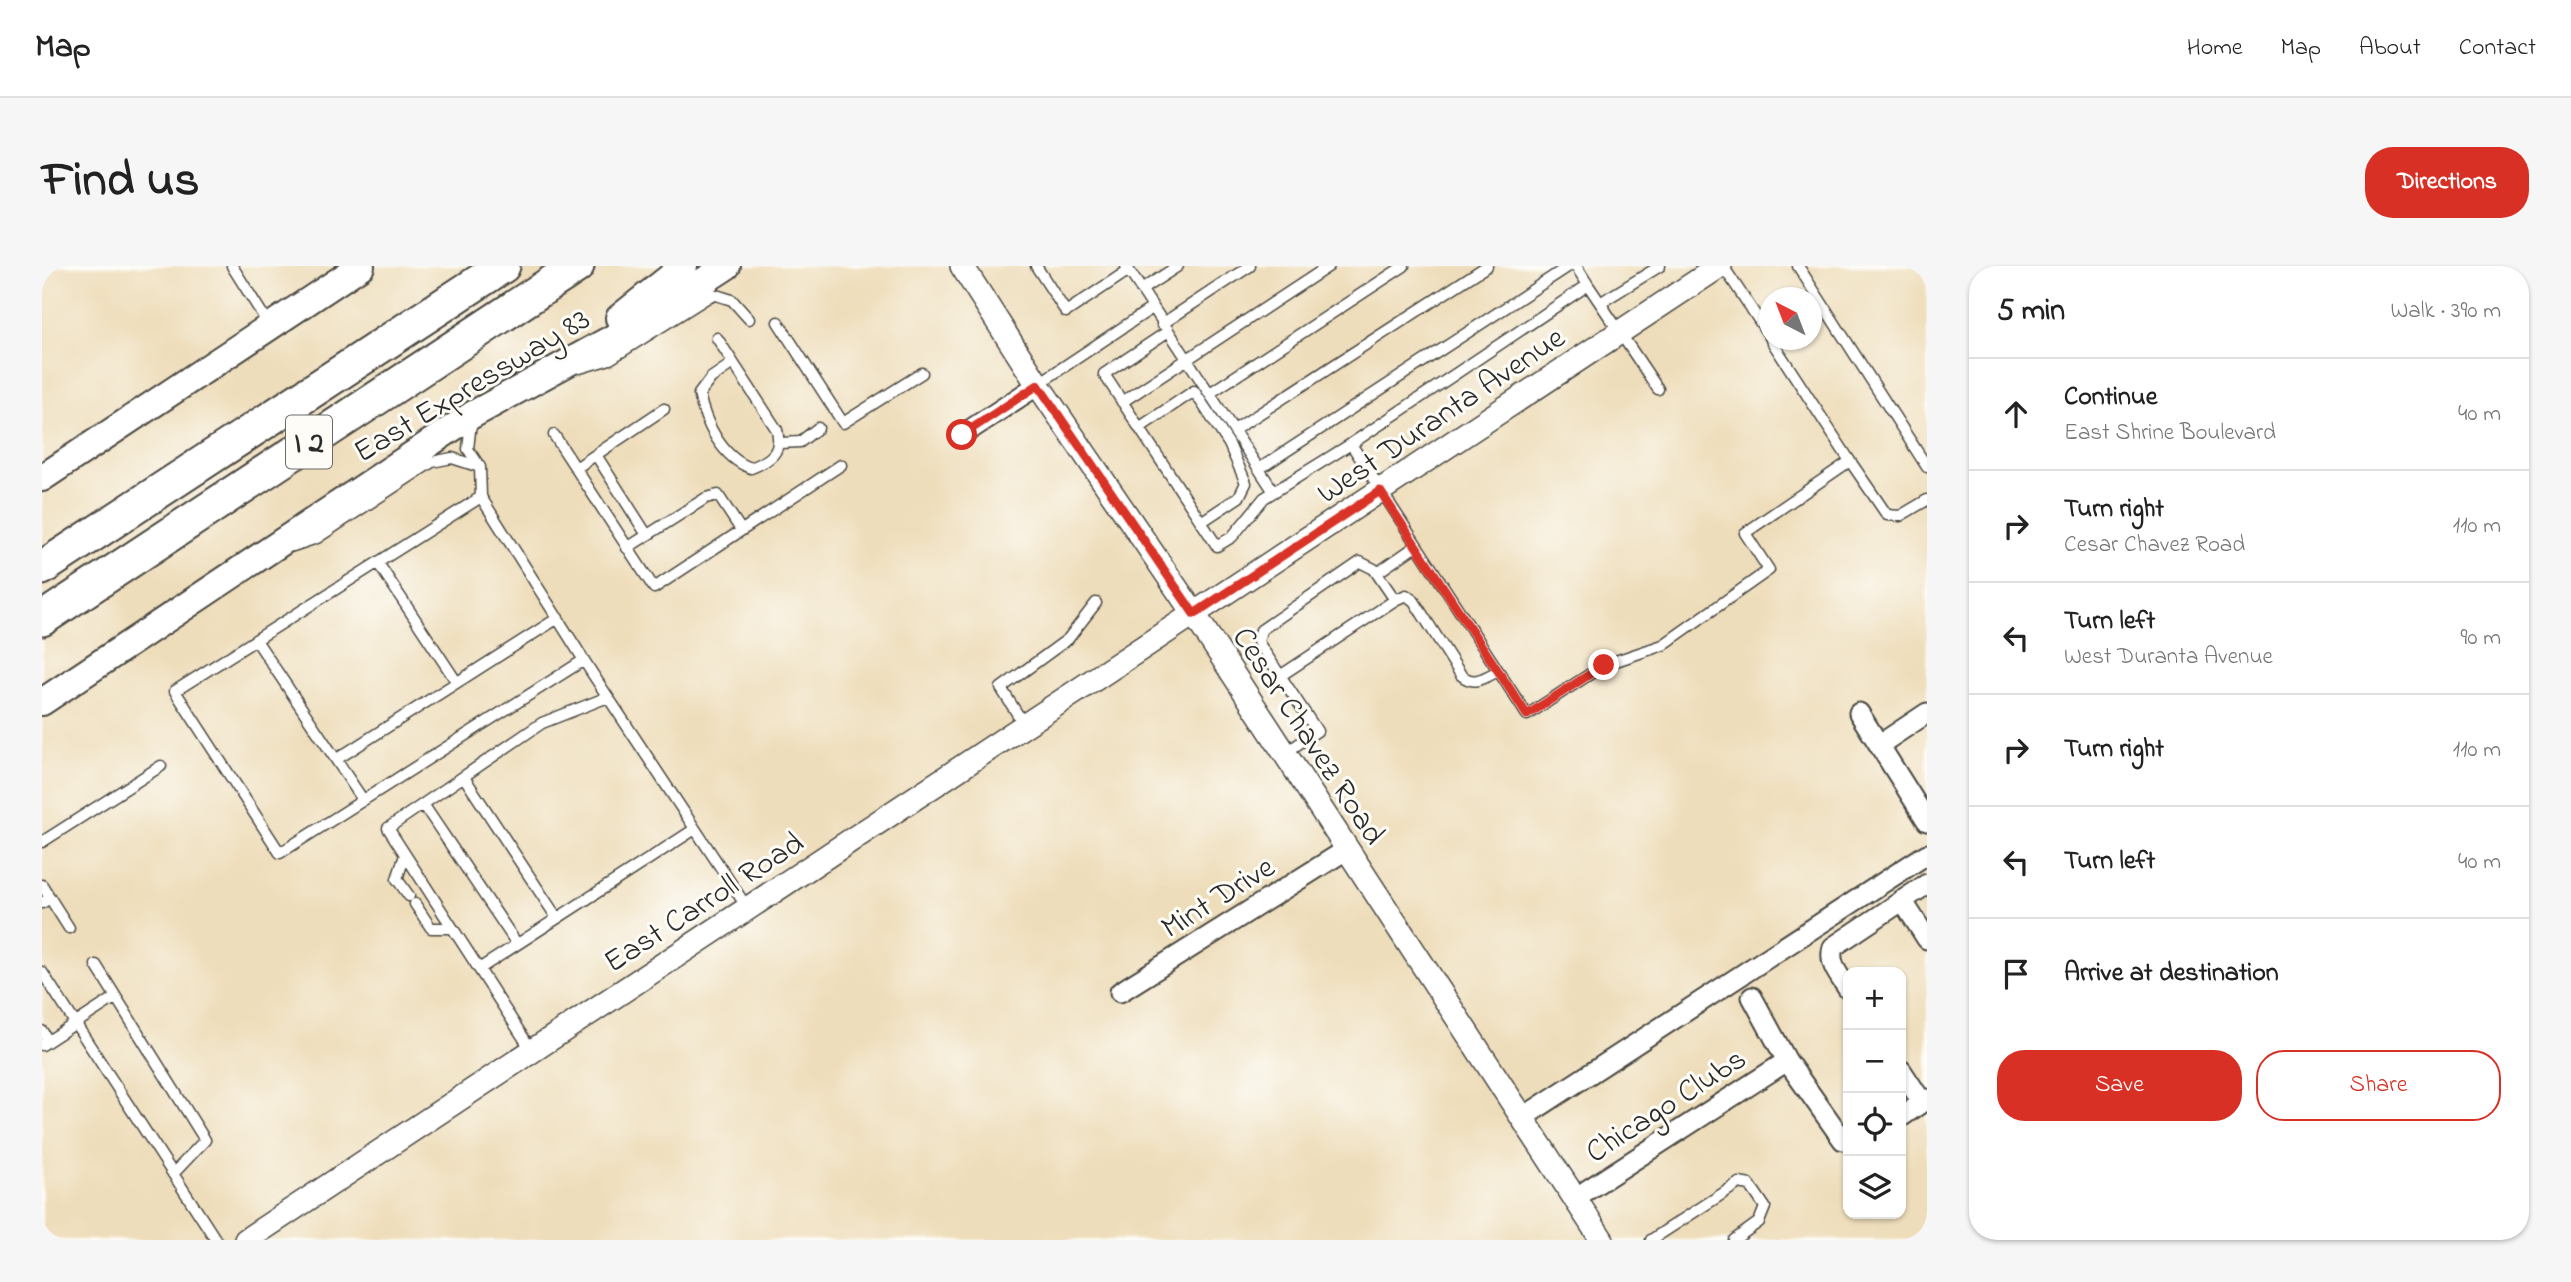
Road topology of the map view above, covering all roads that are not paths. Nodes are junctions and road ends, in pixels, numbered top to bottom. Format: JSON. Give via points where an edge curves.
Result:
{"nodes":[{"id":1,"x":232,"y":266,"type":"edge"},
{"id":2,"x":361,"y":266,"type":"edge"},
{"id":3,"x":503,"y":266,"type":"edge"},
{"id":4,"x":577,"y":266,"type":"edge"},
{"id":5,"x":684,"y":266,"type":"edge"},
{"id":6,"x":727,"y":266,"type":"edge"},
{"id":7,"x":962,"y":266,"type":"edge"},
{"id":8,"x":1036,"y":266,"type":"edge"},
{"id":9,"x":1178,"y":266,"type":"edge"},
{"id":10,"x":1250,"y":266,"type":"edge"},
{"id":11,"x":1329,"y":266,"type":"edge"},
{"id":12,"x":1404,"y":266,"type":"edge"},
{"id":13,"x":1487,"y":266,"type":"edge"},
{"id":14,"x":1569,"y":266,"type":"edge"},
{"id":15,"x":1576,"y":266,"type":"edge"},
{"id":16,"x":1660,"y":266,"type":"edge"},
{"id":17,"x":1722,"y":266,"type":"edge"},
{"id":18,"x":1127,"y":268,"type":"edge"},
{"id":19,"x":1803,"y":268,"type":"edge"},
{"id":20,"x":1588,"y":285,"type":"junction"},
{"id":21,"x":1141,"y":290,"type":"junction"},
{"id":22,"x":1600,"y":303,"type":"junction"},
{"id":23,"x":1152,"y":308,"type":"junction"},
{"id":24,"x":749,"y":319,"type":"dead end"},
{"id":25,"x":778,"y":321,"type":"dead end"},
{"id":26,"x":1759,"y":322,"type":"edge"},
{"id":27,"x":270,"y":327,"type":"junction"},
{"id":28,"x":1165,"y":328,"type":"junction"},
{"id":29,"x":1620,"y":332,"type":"junction"},
{"id":30,"x":717,"y":338,"type":"dead end"},
{"id":31,"x":1778,"y":350,"type":"edge"},
{"id":32,"x":1188,"y":359,"type":"junction"},
{"id":33,"x":733,"y":363,"type":"junction"},
{"id":34,"x":922,"y":373,"type":"dead end"},
{"id":35,"x":522,"y":385,"type":"junction"},
{"id":36,"x":1038,"y":385,"type":"junction"},
{"id":37,"x":1658,"y":388,"type":"dead end"},
{"id":38,"x":1207,"y":389,"type":"junction"},
{"id":39,"x":1194,"y":391,"type":"junction"},
{"id":40,"x":1122,"y":402,"type":"junction"},
{"id":41,"x":664,"y":409,"type":"dead end"},
{"id":42,"x":472,"y":415,"type":"junction"},
{"id":43,"x":818,"y":428,"type":"dead end"},
{"id":44,"x":1139,"y":428,"type":"junction"},
{"id":45,"x":1234,"y":430,"type":"junction"},
{"id":46,"x":554,"y":435,"type":"dead end"},
{"id":47,"x":962,"y":435,"type":"dead end"},
{"id":48,"x":780,"y":443,"type":"junction"},
{"id":49,"x":1351,"y":444,"type":"junction"},
{"id":50,"x":596,"y":455,"type":"junction"},
{"id":51,"x":207,"y":461,"type":"junction"},
{"id":52,"x":1850,"y":461,"type":"junction"},
{"id":53,"x":841,"y":465,"type":"dead end"},
{"id":54,"x":480,"y":467,"type":"junction"},
{"id":55,"x":1927,"y":467,"type":"edge"},
{"id":56,"x":576,"y":468,"type":"junction"},
{"id":57,"x":1259,"y":469,"type":"junction"},
{"id":58,"x":42,"y":478,"type":"edge"},
{"id":59,"x":1380,"y":491,"type":"junction"},
{"id":60,"x":1274,"y":492,"type":"junction"},
{"id":61,"x":481,"y":497,"type":"junction"},
{"id":62,"x":1927,"y":500,"type":"edge"},
{"id":63,"x":1201,"y":522,"type":"junction"},
{"id":64,"x":741,"y":530,"type":"junction"},
{"id":65,"x":647,"y":535,"type":"junction"},
{"id":66,"x":1416,"y":546,"type":"junction"},
{"id":67,"x":628,"y":548,"type":"junction"},
{"id":68,"x":42,"y":552,"type":"edge"},
{"id":69,"x":256,"y":558,"type":"junction"},
{"id":70,"x":378,"y":563,"type":"junction"},
{"id":71,"x":42,"y":568,"type":"edge"},
{"id":72,"x":121,"y":568,"type":"junction"},
{"id":73,"x":1377,"y":573,"type":"junction"},
{"id":74,"x":1395,"y":600,"type":"junction"},
{"id":75,"x":1096,"y":603,"type":"dead end"},
{"id":76,"x":1194,"y":614,"type":"junction"},
{"id":77,"x":558,"y":618,"type":"junction"},
{"id":78,"x":42,"y":620,"type":"edge"},
{"id":79,"x":42,"y":631,"type":"edge"},
{"id":80,"x":256,"y":640,"type":"junction"},
{"id":81,"x":584,"y":660,"type":"junction"},
{"id":82,"x":1498,"y":671,"type":"junction"},
{"id":83,"x":1280,"y":676,"type":"junction"},
{"id":84,"x":456,"y":681,"type":"junction"},
{"id":85,"x":608,"y":697,"type":"junction"},
{"id":86,"x":42,"y":702,"type":"edge"},
{"id":87,"x":1859,"y":713,"type":"dead end"},
{"id":88,"x":1927,"y":713,"type":"edge"},
{"id":89,"x":1025,"y":726,"type":"junction"},
{"id":90,"x":1879,"y":745,"type":"junction"},
{"id":91,"x":1284,"y":755,"type":"junction"},
{"id":92,"x":337,"y":759,"type":"junction"},
{"id":93,"x":161,"y":766,"type":"dead end"},
{"id":94,"x":464,"y":777,"type":"junction"},
{"id":95,"x":363,"y":800,"type":"junction"},
{"id":96,"x":423,"y":804,"type":"junction"},
{"id":97,"x":1927,"y":821,"type":"edge"},
{"id":98,"x":695,"y":829,"type":"junction"},
{"id":99,"x":42,"y":842,"type":"edge"},
{"id":100,"x":1346,"y":850,"type":"junction"},
{"id":101,"x":1927,"y":853,"type":"edge"},
{"id":102,"x":405,"y":855,"type":"junction"},
{"id":103,"x":1927,"y":884,"type":"edge"},
{"id":104,"x":42,"y":885,"type":"edge"},
{"id":105,"x":46,"y":900,"type":"edge"},
{"id":106,"x":1902,"y":900,"type":"junction"},
{"id":107,"x":748,"y":909,"type":"junction"},
{"id":108,"x":557,"y":918,"type":"junction"},
{"id":109,"x":69,"y":928,"type":"dead end"},
{"id":110,"x":452,"y":928,"type":"junction"},
{"id":111,"x":1927,"y":939,"type":"edge"},
{"id":112,"x":517,"y":944,"type":"junction"},
{"id":113,"x":96,"y":965,"type":"dead end"},
{"id":114,"x":479,"y":969,"type":"junction"},
{"id":115,"x":42,"y":972,"type":"edge"},
{"id":116,"x":1843,"y":982,"type":"edge"},
{"id":117,"x":1120,"y":992,"type":"dead end"},
{"id":118,"x":116,"y":997,"type":"junction"},
{"id":119,"x":1752,"y":997,"type":"dead end"},
{"id":120,"x":75,"y":1023,"type":"junction"},
{"id":121,"x":42,"y":1031,"type":"edge"},
{"id":122,"x":45,"y":1043,"type":"edge"},
{"id":123,"x":532,"y":1051,"type":"junction"},
{"id":124,"x":1787,"y":1061,"type":"junction"},
{"id":125,"x":1906,"y":1077,"type":"edge"},
{"id":126,"x":1924,"y":1100,"type":"edge"},
{"id":127,"x":1906,"y":1113,"type":"edge"},
{"id":128,"x":1522,"y":1118,"type":"junction"},
{"id":129,"x":1843,"y":1140,"type":"edge"},
{"id":130,"x":173,"y":1174,"type":"junction"},
{"id":131,"x":1575,"y":1198,"type":"junction"},
{"id":132,"x":1665,"y":1236,"type":"edge"},
{"id":133,"x":216,"y":1240,"type":"edge"},
{"id":134,"x":246,"y":1240,"type":"edge"},
{"id":135,"x":1602,"y":1240,"type":"edge"},
{"id":136,"x":1651,"y":1240,"type":"edge"},
{"id":137,"x":1734,"y":1240,"type":"edge"}],
"edges":[{"from":1,"to":27,"type":"lane"},
{"from":2,"to":27,"type":"main road"},
{"from":3,"to":51,"type":"highway","number":"I 2"},
{"from":4,"to":72,"type":"highway","number":"I 2"},
{"from":5,"to":35,"type":"main road","via":[[622,316]]},
{"from":6,"to":35,"type":"main road","name":"East Expressway 83","via":[[633,327]]},
{"from":7,"to":36,"type":"street","name":"Cesar Chavez Road"},
{"from":8,"to":18,"type":"lane","via":[[1066,313]]},
{"from":9,"to":21,"type":"lane"},
{"from":10,"to":28,"type":"lane"},
{"from":11,"to":32,"type":"lane"},
{"from":12,"to":38,"type":"lane"},
{"from":13,"to":45,"type":"lane"},
{"from":14,"to":57,"type":"lane"},
{"from":15,"to":20,"type":"lane"},
{"from":16,"to":22,"type":"lane"},
{"from":17,"to":26,"type":"lane"},
{"from":17,"to":29,"type":"street","name":"West Duranta Avenue"},
{"from":18,"to":21,"type":"lane"},
{"from":19,"to":55,"type":"lane"},
{"from":20,"to":22,"type":"lane"},
{"from":20,"to":49,"type":"lane"},
{"from":21,"to":23,"type":"lane"},
{"from":22,"to":29,"type":"lane"},
{"from":23,"to":28,"type":"lane"},
{"from":23,"to":36,"type":"lane"},
{"from":24,"to":35,"type":"lane","via":[[732,300],[713,294],[610,359]]},
{"from":25,"to":34,"type":"lane","via":[[843,422]]},
{"from":27,"to":58,"type":"main road"},
{"from":28,"to":32,"type":"lane"},
{"from":28,"to":40,"type":"lane","via":[[1104,374]]},
{"from":29,"to":37,"type":"lane"},
{"from":29,"to":59,"type":"street","name":"West Duranta Avenue"},
{"from":30,"to":33,"type":"lane"},
{"from":31,"to":52,"type":"lane"},
{"from":32,"to":38,"type":"lane"},
{"from":32,"to":40,"type":"lane"},
{"from":33,"to":48,"type":"lane","via":[[768,413]]},
{"from":33,"to":48,"type":"lane","via":[[710,378],[699,394],[708,424],[737,463],[751,468],[777,452]]},
{"from":35,"to":42,"type":"main road","name":"East Expressway 83"},
{"from":36,"to":47,"type":"street"},
{"from":36,"to":76,"type":"street","name":"Cesar Chavez Road"},
{"from":38,"to":39,"type":"lane"},
{"from":38,"to":45,"type":"lane"},
{"from":39,"to":44,"type":"lane"},
{"from":39,"to":63,"type":"lane","via":[[1228,444],[1246,483],[1239,497]]},
{"from":40,"to":44,"type":"lane"},
{"from":41,"to":50,"type":"lane"},
{"from":42,"to":54,"type":"lane","via":[[468,449]]},
{"from":42,"to":69,"type":"main road","name":"East Expressway 83"},
{"from":43,"to":48,"type":"lane","via":[[800,442]]},
{"from":44,"to":63,"type":"lane"},
{"from":45,"to":57,"type":"lane"},
{"from":46,"to":56,"type":"lane"},
{"from":49,"to":59,"type":"lane"},
{"from":49,"to":60,"type":"lane"},
{"from":50,"to":56,"type":"lane"},
{"from":50,"to":65,"type":"lane"},
{"from":51,"to":68,"type":"highway"},
{"from":51,"to":71,"type":"highway","number":"I 2"},
{"from":52,"to":62,"type":"lane","via":[[1887,515],[1900,516]]},
{"from":52,"to":82,"type":"lane","via":[[1745,533],[1769,570],[1663,645],[1604,665],[1527,715]]},
{"from":53,"to":64,"type":"lane"},
{"from":54,"to":61,"type":"lane"},
{"from":54,"to":69,"type":"lane","via":[[452,458],[432,462],[317,538]]},
{"from":56,"to":67,"type":"lane"},
{"from":57,"to":60,"type":"lane"},
{"from":59,"to":66,"type":"lane"},
{"from":59,"to":76,"type":"street","name":"West Duranta Avenue"},
{"from":60,"to":63,"type":"lane","via":[[1232,537],[1217,546]]},
{"from":61,"to":70,"type":"lane"},
{"from":61,"to":77,"type":"lane"},
{"from":64,"to":65,"type":"lane","via":[[718,495]]},
{"from":64,"to":67,"type":"lane","via":[[653,588]]},
{"from":65,"to":67,"type":"lane"},
{"from":66,"to":73,"type":"lane"},
{"from":66,"to":82,"type":"lane"},
{"from":69,"to":86,"type":"main road","name":"East Expressway 83"},
{"from":70,"to":80,"type":"lane"},
{"from":70,"to":84,"type":"lane"},
{"from":72,"to":78,"type":"highway","number":"I 2"},
{"from":72,"to":79,"type":"highway"},
{"from":73,"to":74,"type":"lane"},
{"from":73,"to":83,"type":"lane","via":[[1360,562],[1261,630],[1258,642]]},
{"from":74,"to":82,"type":"lane","via":[[1406,595],[1414,601],[1467,680],[1478,681]]},
{"from":74,"to":83,"type":"lane"},
{"from":75,"to":89,"type":"lane","via":[[1068,639],[1001,688]]},
{"from":76,"to":89,"type":"street","name":"East Carroll Road"},
{"from":76,"to":91,"type":"street","name":"Cesar Chavez Road"},
{"from":77,"to":81,"type":"lane"},
{"from":77,"to":84,"type":"lane"},
{"from":80,"to":92,"type":"lane"},
{"from":80,"to":95,"type":"lane","via":[[175,691],[280,853]]},
{"from":81,"to":85,"type":"lane"},
{"from":81,"to":95,"type":"lane"},
{"from":83,"to":91,"type":"lane","via":[[1317,731]]},
{"from":84,"to":92,"type":"lane"},
{"from":85,"to":94,"type":"lane","via":[[542,723]]},
{"from":85,"to":98,"type":"lane"},
{"from":87,"to":90,"type":"street"},
{"from":88,"to":90,"type":"street"},
{"from":89,"to":107,"type":"street","name":"East Carroll Road"},
{"from":90,"to":97,"type":"street"},
{"from":91,"to":100,"type":"street","name":"Cesar Chavez Road"},
{"from":92,"to":95,"type":"lane"},
{"from":93,"to":99,"type":"lane"},
{"from":94,"to":96,"type":"lane"},
{"from":94,"to":108,"type":"lane"},
{"from":96,"to":102,"type":"lane","via":[[388,828]]},
{"from":96,"to":112,"type":"lane"},
{"from":98,"to":107,"type":"lane"},
{"from":98,"to":108,"type":"lane"},
{"from":100,"to":117,"type":"street","name":"Mint Drive"},
{"from":100,"to":128,"type":"street","name":"Cesar Chavez Road"},
{"from":101,"to":128,"type":"street"},
{"from":102,"to":110,"type":"lane"},
{"from":102,"to":110,"type":"lane","via":[[397,878],[431,928]]},
{"from":103,"to":106,"type":"street"},
{"from":104,"to":105,"type":"lane"},
{"from":105,"to":109,"type":"lane"},
{"from":106,"to":111,"type":"street"},
{"from":106,"to":116,"type":"street","via":[[1833,947],[1833,967]]},
{"from":107,"to":123,"type":"street","name":"East Carroll Road"},
{"from":108,"to":112,"type":"lane"},
{"from":110,"to":114,"type":"lane"},
{"from":112,"to":114,"type":"lane"},
{"from":113,"to":118,"type":"lane"},
{"from":114,"to":123,"type":"lane"},
{"from":115,"to":120,"type":"lane"},
{"from":118,"to":120,"type":"lane"},
{"from":118,"to":130,"type":"lane","via":[[205,1140]]},
{"from":119,"to":124,"type":"street"},
{"from":120,"to":122,"type":"lane"},
{"from":120,"to":130,"type":"lane"},
{"from":121,"to":122,"type":"lane"},
{"from":123,"to":134,"type":"street","name":"East Carroll Road"},
{"from":124,"to":129,"type":"street"},
{"from":124,"to":131,"type":"street","name":"Chicago Clubs"},
{"from":125,"to":126,"type":"street"},
{"from":126,"to":127,"type":"street"},
{"from":128,"to":131,"type":"street","name":"Cesar Chavez Road"},
{"from":130,"to":133,"type":"lane"},
{"from":131,"to":135,"type":"street","name":"Cesar Chavez Road"},
{"from":132,"to":136,"type":"lane"},
{"from":132,"to":137,"type":"lane","via":[[1739,1183],[1750,1185],[1765,1207],[1759,1222]]}]}
